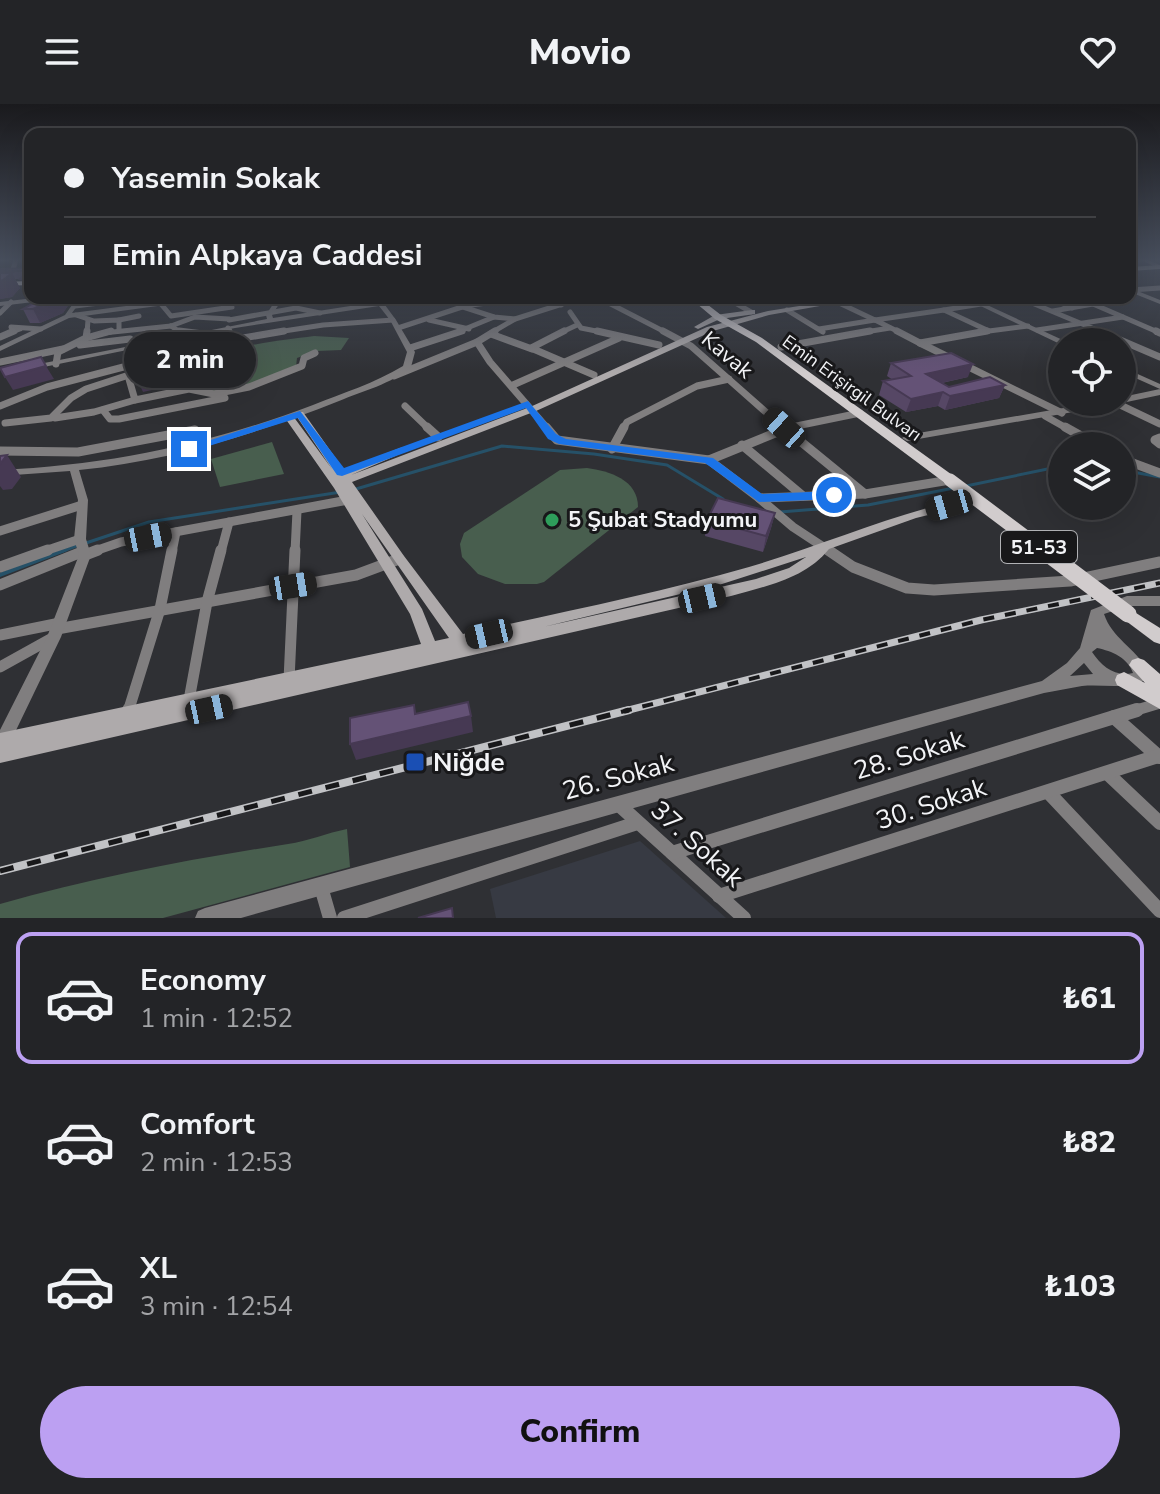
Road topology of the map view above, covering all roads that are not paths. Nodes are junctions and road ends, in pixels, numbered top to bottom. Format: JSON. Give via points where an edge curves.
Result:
{"nodes":[{"id":1,"x":24,"y":301,"type":"edge"},
{"id":2,"x":11,"y":302,"type":"junction"},
{"id":3,"x":0,"y":304,"type":"edge"},
{"id":4,"x":77,"y":304,"type":"edge"},
{"id":5,"x":104,"y":304,"type":"edge"},
{"id":6,"x":122,"y":304,"type":"edge"},
{"id":7,"x":161,"y":304,"type":"joint"},
{"id":8,"x":196,"y":304,"type":"edge"},
{"id":9,"x":277,"y":304,"type":"edge"},
{"id":10,"x":301,"y":304,"type":"edge"},
{"id":11,"x":372,"y":304,"type":"edge"},
{"id":12,"x":380,"y":304,"type":"edge"},
{"id":13,"x":460,"y":304,"type":"edge"},
{"id":14,"x":480,"y":304,"type":"edge"},
{"id":15,"x":513,"y":304,"type":"edge"},
{"id":16,"x":564,"y":304,"type":"edge"},
{"id":17,"x":608,"y":304,"type":"edge"},
{"id":18,"x":702,"y":304,"type":"edge"},
{"id":19,"x":715,"y":304,"type":"edge"},
{"id":20,"x":733,"y":304,"type":"edge"},
{"id":21,"x":804,"y":304,"type":"edge"},
{"id":22,"x":819,"y":304,"type":"edge"},
{"id":23,"x":848,"y":304,"type":"edge"},
{"id":24,"x":979,"y":304,"type":"joint"},
{"id":25,"x":1034,"y":304,"type":"edge"},
{"id":26,"x":1063,"y":304,"type":"edge"},
{"id":27,"x":1093,"y":304,"type":"joint"},
{"id":28,"x":561,"y":305,"type":"joint"},
{"id":29,"x":366,"y":307,"type":"junction"},
{"id":30,"x":461,"y":307,"type":"junction"},
{"id":31,"x":296,"y":308,"type":"junction"},
{"id":32,"x":1073,"y":308,"type":"junction"},
{"id":33,"x":120,"y":309,"type":"junction"},
{"id":34,"x":787,"y":310,"type":"junction"},
{"id":35,"x":944,"y":310,"type":"junction"},
{"id":36,"x":1050,"y":311,"type":"junction"},
{"id":37,"x":73,"y":312,"type":"junction"},
{"id":38,"x":336,"y":312,"type":"junction"},
{"id":39,"x":570,"y":312,"type":"dead end"},
{"id":40,"x":0,"y":313,"type":"edge"},
{"id":41,"x":316,"y":313,"type":"junction"},
{"id":42,"x":197,"y":314,"type":"junction"},
{"id":43,"x":139,"y":316,"type":"dead end"},
{"id":44,"x":271,"y":316,"type":"junction"},
{"id":45,"x":494,"y":317,"type":"junction"},
{"id":46,"x":718,"y":317,"type":"junction"},
{"id":47,"x":1123,"y":317,"type":"junction"},
{"id":48,"x":740,"y":318,"type":"junction"},
{"id":49,"x":428,"y":319,"type":"junction"},
{"id":50,"x":512,"y":319,"type":"junction"},
{"id":51,"x":88,"y":320,"type":"junction"},
{"id":52,"x":119,"y":320,"type":"junction"},
{"id":53,"x":875,"y":320,"type":"junction"},
{"id":54,"x":371,"y":321,"type":"junction"},
{"id":55,"x":1079,"y":323,"type":"junction"},
{"id":56,"x":230,"y":324,"type":"junction"},
{"id":57,"x":344,"y":324,"type":"junction"},
{"id":58,"x":396,"y":324,"type":"junction"},
{"id":59,"x":323,"y":325,"type":"junction"},
{"id":60,"x":577,"y":325,"type":"junction"},
{"id":61,"x":171,"y":326,"type":"junction"},
{"id":62,"x":1028,"y":326,"type":"junction"},
{"id":63,"x":11,"y":327,"type":"dead end"},
{"id":64,"x":641,"y":327,"type":"junction"},
{"id":65,"x":23,"y":328,"type":"junction"},
{"id":66,"x":890,"y":328,"type":"junction"},
{"id":67,"x":41,"y":329,"type":"junction"},
{"id":68,"x":469,"y":329,"type":"junction"},
{"id":69,"x":819,"y":329,"type":"junction"},
{"id":70,"x":119,"y":330,"type":"junction"},
{"id":71,"x":1037,"y":330,"type":"junction"},
{"id":72,"x":989,"y":331,"type":"junction"},
{"id":73,"x":1160,"y":333,"type":"edge"},
{"id":74,"x":203,"y":334,"type":"junction"},
{"id":75,"x":491,"y":334,"type":"junction"},
{"id":76,"x":132,"y":335,"type":"junction"},
{"id":77,"x":1048,"y":335,"type":"edge"},
{"id":78,"x":0,"y":337,"type":"edge"},
{"id":79,"x":86,"y":338,"type":"junction"},
{"id":80,"x":623,"y":338,"type":"junction"},
{"id":81,"x":833,"y":338,"type":"junction"},
{"id":82,"x":231,"y":340,"type":"junction"},
{"id":83,"x":678,"y":340,"type":"junction"},
{"id":84,"x":477,"y":342,"type":"junction"},
{"id":85,"x":920,"y":343,"type":"junction"},
{"id":86,"x":72,"y":345,"type":"junction"},
{"id":87,"x":205,"y":345,"type":"junction"},
{"id":88,"x":659,"y":345,"type":"junction"},
{"id":89,"x":3,"y":347,"type":"edge"},
{"id":90,"x":781,"y":347,"type":"junction"},
{"id":91,"x":132,"y":348,"type":"junction"},
{"id":92,"x":410,"y":348,"type":"junction"},
{"id":93,"x":63,"y":349,"type":"junction"},
{"id":94,"x":532,"y":349,"type":"junction"},
{"id":95,"x":315,"y":353,"type":"dead end"},
{"id":96,"x":1160,"y":357,"type":"edge"},
{"id":97,"x":0,"y":362,"type":"edge"},
{"id":98,"x":562,"y":363,"type":"junction"},
{"id":99,"x":56,"y":364,"type":"junction"},
{"id":100,"x":28,"y":368,"type":"edge"},
{"id":101,"x":138,"y":373,"type":"junction"},
{"id":102,"x":281,"y":375,"type":"junction"},
{"id":103,"x":594,"y":375,"type":"junction"},
{"id":104,"x":1136,"y":377,"type":"edge"},
{"id":105,"x":729,"y":379,"type":"junction"},
{"id":106,"x":380,"y":381,"type":"junction"},
{"id":107,"x":513,"y":385,"type":"junction"},
{"id":108,"x":1160,"y":390,"type":"edge"},
{"id":109,"x":1136,"y":396,"type":"edge"},
{"id":110,"x":135,"y":400,"type":"junction"},
{"id":111,"x":0,"y":406,"type":"edge"},
{"id":112,"x":405,"y":406,"type":"dead end"},
{"id":113,"x":530,"y":406,"type":"junction"},
{"id":114,"x":1048,"y":406,"type":"edge"},
{"id":115,"x":103,"y":410,"type":"junction"},
{"id":116,"x":860,"y":413,"type":"junction"},
{"id":117,"x":1136,"y":413,"type":"edge"},
{"id":118,"x":0,"y":414,"type":"edge"},
{"id":119,"x":1048,"y":415,"type":"edge"},
{"id":120,"x":295,"y":416,"type":"junction"},
{"id":121,"x":1045,"y":416,"type":"junction"},
{"id":122,"x":51,"y":418,"type":"junction"},
{"id":123,"x":2,"y":424,"type":"edge"},
{"id":124,"x":1160,"y":424,"type":"edge"},
{"id":125,"x":784,"y":428,"type":"junction"},
{"id":126,"x":195,"y":430,"type":"dead end"},
{"id":127,"x":1074,"y":432,"type":"edge"},
{"id":128,"x":438,"y":437,"type":"junction"},
{"id":129,"x":907,"y":438,"type":"junction"},
{"id":130,"x":742,"y":445,"type":"junction"},
{"id":131,"x":612,"y":449,"type":"junction"},
{"id":132,"x":0,"y":451,"type":"edge"},
{"id":133,"x":709,"y":460,"type":"junction"},
{"id":134,"x":1136,"y":464,"type":"edge"},
{"id":135,"x":74,"y":469,"type":"junction"},
{"id":136,"x":0,"y":473,"type":"edge"},
{"id":137,"x":1160,"y":473,"type":"edge"},
{"id":138,"x":955,"y":479,"type":"junction"},
{"id":139,"x":346,"y":487,"type":"junction"},
{"id":140,"x":865,"y":494,"type":"junction"},
{"id":141,"x":803,"y":496,"type":"junction"},
{"id":142,"x":759,"y":498,"type":"junction"},
{"id":143,"x":977,"y":500,"type":"junction"},
{"id":144,"x":82,"y":505,"type":"junction"},
{"id":145,"x":297,"y":511,"type":"junction"},
{"id":146,"x":229,"y":522,"type":"junction"},
{"id":147,"x":0,"y":531,"type":"edge"},
{"id":148,"x":176,"y":532,"type":"junction"},
{"id":149,"x":83,"y":547,"type":"junction"},
{"id":150,"x":823,"y":548,"type":"junction"},
{"id":151,"x":393,"y":561,"type":"junction"},
{"id":152,"x":1160,"y":562,"type":"edge"},
{"id":153,"x":0,"y":567,"type":"edge"},
{"id":154,"x":0,"y":585,"type":"edge"},
{"id":155,"x":293,"y":586,"type":"junction"},
{"id":156,"x":1160,"y":601,"type":"edge"},
{"id":157,"x":207,"y":602,"type":"junction"},
{"id":158,"x":160,"y":609,"type":"junction"},
{"id":159,"x":1132,"y":611,"type":"junction"},
{"id":160,"x":1097,"y":612,"type":"junction"},
{"id":161,"x":1160,"y":625,"type":"edge"},
{"id":162,"x":57,"y":630,"type":"junction"},
{"id":163,"x":0,"y":635,"type":"edge"},
{"id":164,"x":1160,"y":637,"type":"edge"},
{"id":165,"x":459,"y":641,"type":"junction"},
{"id":166,"x":430,"y":649,"type":"junction"},
{"id":167,"x":1086,"y":649,"type":"junction"},
{"id":168,"x":447,"y":657,"type":"junction"},
{"id":169,"x":1131,"y":659,"type":"junction"},
{"id":170,"x":0,"y":667,"type":"edge"},
{"id":171,"x":289,"y":680,"type":"junction"},
{"id":172,"x":1120,"y":680,"type":"junction"},
{"id":173,"x":1160,"y":685,"type":"edge"},
{"id":174,"x":1044,"y":687,"type":"junction"},
{"id":175,"x":189,"y":700,"type":"junction"},
{"id":176,"x":1160,"y":702,"type":"edge"},
{"id":177,"x":127,"y":715,"type":"junction"},
{"id":178,"x":1114,"y":717,"type":"junction"},
{"id":179,"x":1,"y":746,"type":"edge"},
{"id":180,"x":1159,"y":757,"type":"edge"},
{"id":181,"x":1107,"y":773,"type":"junction"},
{"id":182,"x":1048,"y":792,"type":"junction"},
{"id":183,"x":618,"y":804,"type":"junction"},
{"id":184,"x":637,"y":823,"type":"junction"},
{"id":185,"x":1160,"y":823,"type":"edge"},
{"id":186,"x":672,"y":853,"type":"junction"},
{"id":187,"x":321,"y":887,"type":"junction"},
{"id":188,"x":719,"y":896,"type":"junction"},
{"id":189,"x":1159,"y":915,"type":"edge"},
{"id":190,"x":205,"y":918,"type":"edge"},
{"id":191,"x":330,"y":918,"type":"edge"},
{"id":192,"x":344,"y":918,"type":"edge"},
{"id":193,"x":744,"y":918,"type":"edge"}],
"edges":[{"from":1,"to":2,"type":"street"},
{"from":2,"to":3,"type":"street"},
{"from":2,"to":40,"type":"street"},
{"from":4,"to":37,"type":"street"},
{"from":5,"to":37,"type":"street"},
{"from":6,"to":33,"type":"street"},
{"from":7,"to":33,"type":"street"},
{"from":7,"to":42,"type":"street","via":[[171,316]]},
{"from":8,"to":42,"type":"street"},
{"from":9,"to":44,"type":"street"},
{"from":10,"to":31,"type":"street"},
{"from":11,"to":29,"type":"street"},
{"from":12,"to":58,"type":"street"},
{"from":13,"to":30,"type":"street"},
{"from":14,"to":30,"type":"street"},
{"from":15,"to":50,"type":"street"},
{"from":16,"to":28,"type":"street"},
{"from":17,"to":64,"type":"street","name":"Kavak"},
{"from":18,"to":46,"type":"main road","name":"Emin Erişirgil Bulvarı","number":"51-53"},
{"from":19,"to":48,"type":"main road","name":"Emin Erişirgil Bulvarı","number":"51-53"},
{"from":20,"to":48,"type":"street"},
{"from":21,"to":48,"type":"main road"},
{"from":22,"to":34,"type":"main road"},
{"from":23,"to":53,"type":"street"},
{"from":24,"to":35,"type":"street"},
{"from":24,"to":62,"type":"street"},
{"from":25,"to":36,"type":"street"},
{"from":26,"to":32,"type":"street"},
{"from":27,"to":32,"type":"street"},
{"from":27,"to":47,"type":"street"},
{"from":28,"to":50,"type":"street"},
{"from":29,"to":38,"type":"street"},
{"from":29,"to":54,"type":"street"},
{"from":30,"to":45,"type":"street"},
{"from":30,"to":49,"type":"street"},
{"from":31,"to":41,"type":"street"},
{"from":31,"to":44,"type":"street"},
{"from":32,"to":36,"type":"street"},
{"from":33,"to":37,"type":"street"},
{"from":34,"to":48,"type":"main road"},
{"from":34,"to":69,"type":"street"},
{"from":35,"to":53,"type":"street"},
{"from":35,"to":72,"type":"street"},
{"from":36,"to":55,"type":"street"},
{"from":37,"to":51,"type":"street"},
{"from":37,"to":67,"type":"street"},
{"from":38,"to":41,"type":"street"},
{"from":38,"to":57,"type":"street"},
{"from":39,"to":60,"type":"street"},
{"from":41,"to":44,"type":"street"},
{"from":41,"to":59,"type":"street"},
{"from":42,"to":56,"type":"street"},
{"from":42,"to":56,"type":"street","via":[[234,304]]},
{"from":42,"to":61,"type":"street"},
{"from":43,"to":52,"type":"street"},
{"from":44,"to":56,"type":"street"},
{"from":45,"to":50,"type":"street"},
{"from":45,"to":68,"type":"street"},
{"from":46,"to":48,"type":"main road","name":"Emin Erişirgil Bulvarı","number":"51-53"},
{"from":46,"to":83,"type":"main road"},
{"from":47,"to":55,"type":"street"},
{"from":47,"to":73,"type":"street"},
{"from":48,"to":83,"type":"main road"},
{"from":48,"to":90,"type":"main road","name":"Emin Erişirgil Bulvarı","number":"51-53"},
{"from":48,"to":116,"type":"main road","name":"Emin Erişirgil Bulvarı","number":"51-53","via":[[759,340]]},
{"from":49,"to":58,"type":"street"},
{"from":49,"to":68,"type":"street"},
{"from":50,"to":75,"type":"street"},
{"from":51,"to":52,"type":"street"},
{"from":51,"to":79,"type":"street"},
{"from":52,"to":70,"type":"street"},
{"from":53,"to":66,"type":"street"},
{"from":53,"to":69,"type":"street"},
{"from":54,"to":57,"type":"street"},
{"from":54,"to":58,"type":"street"},
{"from":55,"to":71,"type":"street"},
{"from":55,"to":96,"type":"street"},
{"from":56,"to":74,"type":"street"},
{"from":56,"to":82,"type":"street"},
{"from":57,"to":59,"type":"street"},
{"from":58,"to":92,"type":"street"},
{"from":59,"to":82,"type":"street"},
{"from":60,"to":80,"type":"street"},
{"from":60,"to":94,"type":"street"},
{"from":61,"to":74,"type":"street"},
{"from":61,"to":76,"type":"street"},
{"from":62,"to":71,"type":"street"},
{"from":62,"to":72,"type":"street"},
{"from":63,"to":65,"type":"street"},
{"from":64,"to":80,"type":"street"},
{"from":64,"to":83,"type":"street","name":"Kavak"},
{"from":65,"to":67,"type":"street"},
{"from":65,"to":78,"type":"street"},
{"from":66,"to":81,"type":"street"},
{"from":66,"to":85,"type":"street"},
{"from":67,"to":89,"type":"street"},
{"from":68,"to":92,"type":"street"},
{"from":69,"to":81,"type":"street"},
{"from":70,"to":76,"type":"street"},
{"from":70,"to":79,"type":"street"},
{"from":71,"to":77,"type":"street"},
{"from":72,"to":85,"type":"street"},
{"from":74,"to":91,"type":"street"},
{"from":75,"to":84,"type":"street"},
{"from":75,"to":94,"type":"street"},
{"from":76,"to":86,"type":"street"},
{"from":76,"to":91,"type":"street"},
{"from":79,"to":86,"type":"street"},
{"from":80,"to":88,"type":"street"},
{"from":80,"to":98,"type":"street"},
{"from":81,"to":90,"type":"street"},
{"from":82,"to":87,"type":"street"},
{"from":83,"to":88,"type":"main road"},
{"from":83,"to":105,"type":"street","name":"Kavak"},
{"from":83,"to":113,"type":"main road"},
{"from":84,"to":106,"type":"street"},
{"from":84,"to":107,"type":"street"},
{"from":85,"to":114,"type":"street"},
{"from":86,"to":93,"type":"street"},
{"from":87,"to":101,"type":"street","via":[[205,351]]},
{"from":87,"to":111,"type":"street","via":[[47,387]]},
{"from":88,"to":103,"type":"main road"},
{"from":90,"to":129,"type":"main road","name":"Emin Erişirgil Bulvarı","number":"51-53"},
{"from":91,"to":99,"type":"street"},
{"from":92,"to":106,"type":"street","via":[[407,367]]},
{"from":93,"to":97,"type":"street"},
{"from":93,"to":99,"type":"street"},
{"from":94,"to":98,"type":"street"},
{"from":95,"to":102,"type":"street"},
{"from":98,"to":103,"type":"street"},
{"from":98,"to":107,"type":"street"},
{"from":99,"to":100,"type":"street"},
{"from":101,"to":110,"type":"street","via":[[129,379]]},
{"from":101,"to":122,"type":"street","via":[[86,389]]},
{"from":102,"to":110,"type":"street","via":[[214,394],[189,389]]},
{"from":102,"to":115,"type":"street","via":[[284,378],[250,392],[154,414],[114,419]]},
{"from":103,"to":113,"type":"main road"},
{"from":104,"to":108,"type":"street"},
{"from":105,"to":125,"type":"street","name":"Kavak"},
{"from":105,"to":131,"type":"street","via":[[697,386],[627,422]]},
{"from":106,"to":120,"type":"street"},
{"from":107,"to":113,"type":"street"},
{"from":108,"to":109,"type":"street"},
{"from":110,"to":115,"type":"street"},
{"from":112,"to":128,"type":"street"},
{"from":113,"to":128,"type":"main road"},
{"from":113,"to":131,"type":"street","via":[[557,440]]},
{"from":113,"to":139,"type":"main road"},
{"from":115,"to":122,"type":"street"},
{"from":116,"to":125,"type":"street"},
{"from":116,"to":138,"type":"main road","name":"Emin Erişirgil Bulvarı","number":"51-53"},
{"from":117,"to":124,"type":"street"},
{"from":118,"to":123,"type":"street","via":[[5,417]]},
{"from":119,"to":121,"type":"street"},
{"from":120,"to":135,"type":"street","via":[[189,449]]},
{"from":120,"to":139,"type":"main road"},
{"from":121,"to":127,"type":"street"},
{"from":121,"to":129,"type":"street"},
{"from":122,"to":123,"type":"street"},
{"from":125,"to":130,"type":"street"},
{"from":125,"to":140,"type":"street","name":"Kavak"},
{"from":126,"to":132,"type":"street","via":[[78,452]]},
{"from":128,"to":139,"type":"main road"},
{"from":129,"to":138,"type":"main road","name":"Emin Erişirgil Bulvarı","number":"51-53"},
{"from":130,"to":133,"type":"street"},
{"from":130,"to":141,"type":"street"},
{"from":131,"to":133,"type":"street"},
{"from":133,"to":142,"type":"street"},
{"from":134,"to":137,"type":"street"},
{"from":135,"to":136,"type":"street"},
{"from":135,"to":144,"type":"street"},
{"from":138,"to":140,"type":"street"},
{"from":138,"to":143,"type":"main road","number":"51-53","bridge":true},
{"from":138,"to":159,"type":"main road","number":"51-53"},
{"from":139,"to":145,"type":"street"},
{"from":139,"to":151,"type":"main road"},
{"from":140,"to":141,"type":"street"},
{"from":141,"to":142,"type":"street"},
{"from":142,"to":150,"type":"street"},
{"from":143,"to":150,"type":"main road","via":[[903,518]]},
{"from":143,"to":159,"type":"main road","number":"51-53","bridge":true},
{"from":144,"to":147,"type":"street"},
{"from":144,"to":149,"type":"street"},
{"from":145,"to":146,"type":"street"},
{"from":145,"to":155,"type":"street"},
{"from":146,"to":148,"type":"street"},
{"from":146,"to":157,"type":"street"},
{"from":148,"to":149,"type":"street"},
{"from":148,"to":158,"type":"street"},
{"from":149,"to":153,"type":"street"},
{"from":149,"to":154,"type":"street"},
{"from":149,"to":162,"type":"street"},
{"from":150,"to":152,"type":"street","via":[[879,579],[934,590],[1070,581]]},
{"from":150,"to":165,"type":"main road","via":[[724,579]]},
{"from":150,"to":168,"type":"main road","via":[[814,561],[755,585]]},
{"from":151,"to":155,"type":"street","via":[[356,575]]},
{"from":151,"to":165,"type":"main road"},
{"from":151,"to":166,"type":"main road"},
{"from":155,"to":157,"type":"street"},
{"from":155,"to":171,"type":"street"},
{"from":156,"to":160,"type":"street","via":[[1127,601]]},
{"from":157,"to":158,"type":"street"},
{"from":157,"to":175,"type":"street"},
{"from":158,"to":162,"type":"street"},
{"from":158,"to":177,"type":"street"},
{"from":159,"to":161,"type":"main road","number":"51-53"},
{"from":159,"to":164,"type":"main road","number":"51-53"},
{"from":160,"to":167,"type":"street"},
{"from":160,"to":169,"type":"street","via":[[1102,628]]},
{"from":162,"to":163,"type":"street"},
{"from":162,"to":170,"type":"street"},
{"from":162,"to":179,"type":"street"},
{"from":165,"to":166,"type":"main road"},
{"from":165,"to":168,"type":"main road"},
{"from":166,"to":168,"type":"main road","via":[[435,656]]},
{"from":166,"to":171,"type":"main road"},
{"from":167,"to":169,"type":"street","via":[[1104,644]]},
{"from":167,"to":172,"type":"street","via":[[1094,667]]},
{"from":167,"to":174,"type":"street","name":"26. Sokak"},
{"from":168,"to":179,"type":"main road"},
{"from":169,"to":172,"type":"street","via":[[1141,673]]},
{"from":169,"to":173,"type":"main road"},
{"from":171,"to":175,"type":"main road"},
{"from":172,"to":174,"type":"street","name":"26. Sokak"},
{"from":172,"to":176,"type":"main road"},
{"from":174,"to":183,"type":"street","name":"26. Sokak"},
{"from":175,"to":177,"type":"main road"},
{"from":176,"to":178,"type":"street","name":"28. Sokak"},
{"from":177,"to":179,"type":"main road"},
{"from":178,"to":180,"type":"street"},
{"from":178,"to":186,"type":"street","name":"28. Sokak"},
{"from":180,"to":181,"type":"street","name":"30. Sokak"},
{"from":181,"to":182,"type":"street","name":"30. Sokak"},
{"from":181,"to":185,"type":"street"},
{"from":182,"to":188,"type":"street","name":"30. Sokak"},
{"from":182,"to":189,"type":"street"},
{"from":183,"to":184,"type":"street","name":"37. Sokak"},
{"from":183,"to":187,"type":"street","name":"26. Sokak"},
{"from":184,"to":186,"type":"street","name":"37. Sokak"},
{"from":184,"to":192,"type":"street"},
{"from":186,"to":188,"type":"street","name":"37. Sokak"},
{"from":187,"to":190,"type":"street","name":"26. Sokak"},
{"from":187,"to":191,"type":"street"},
{"from":188,"to":193,"type":"street","name":"37. Sokak"}]}
